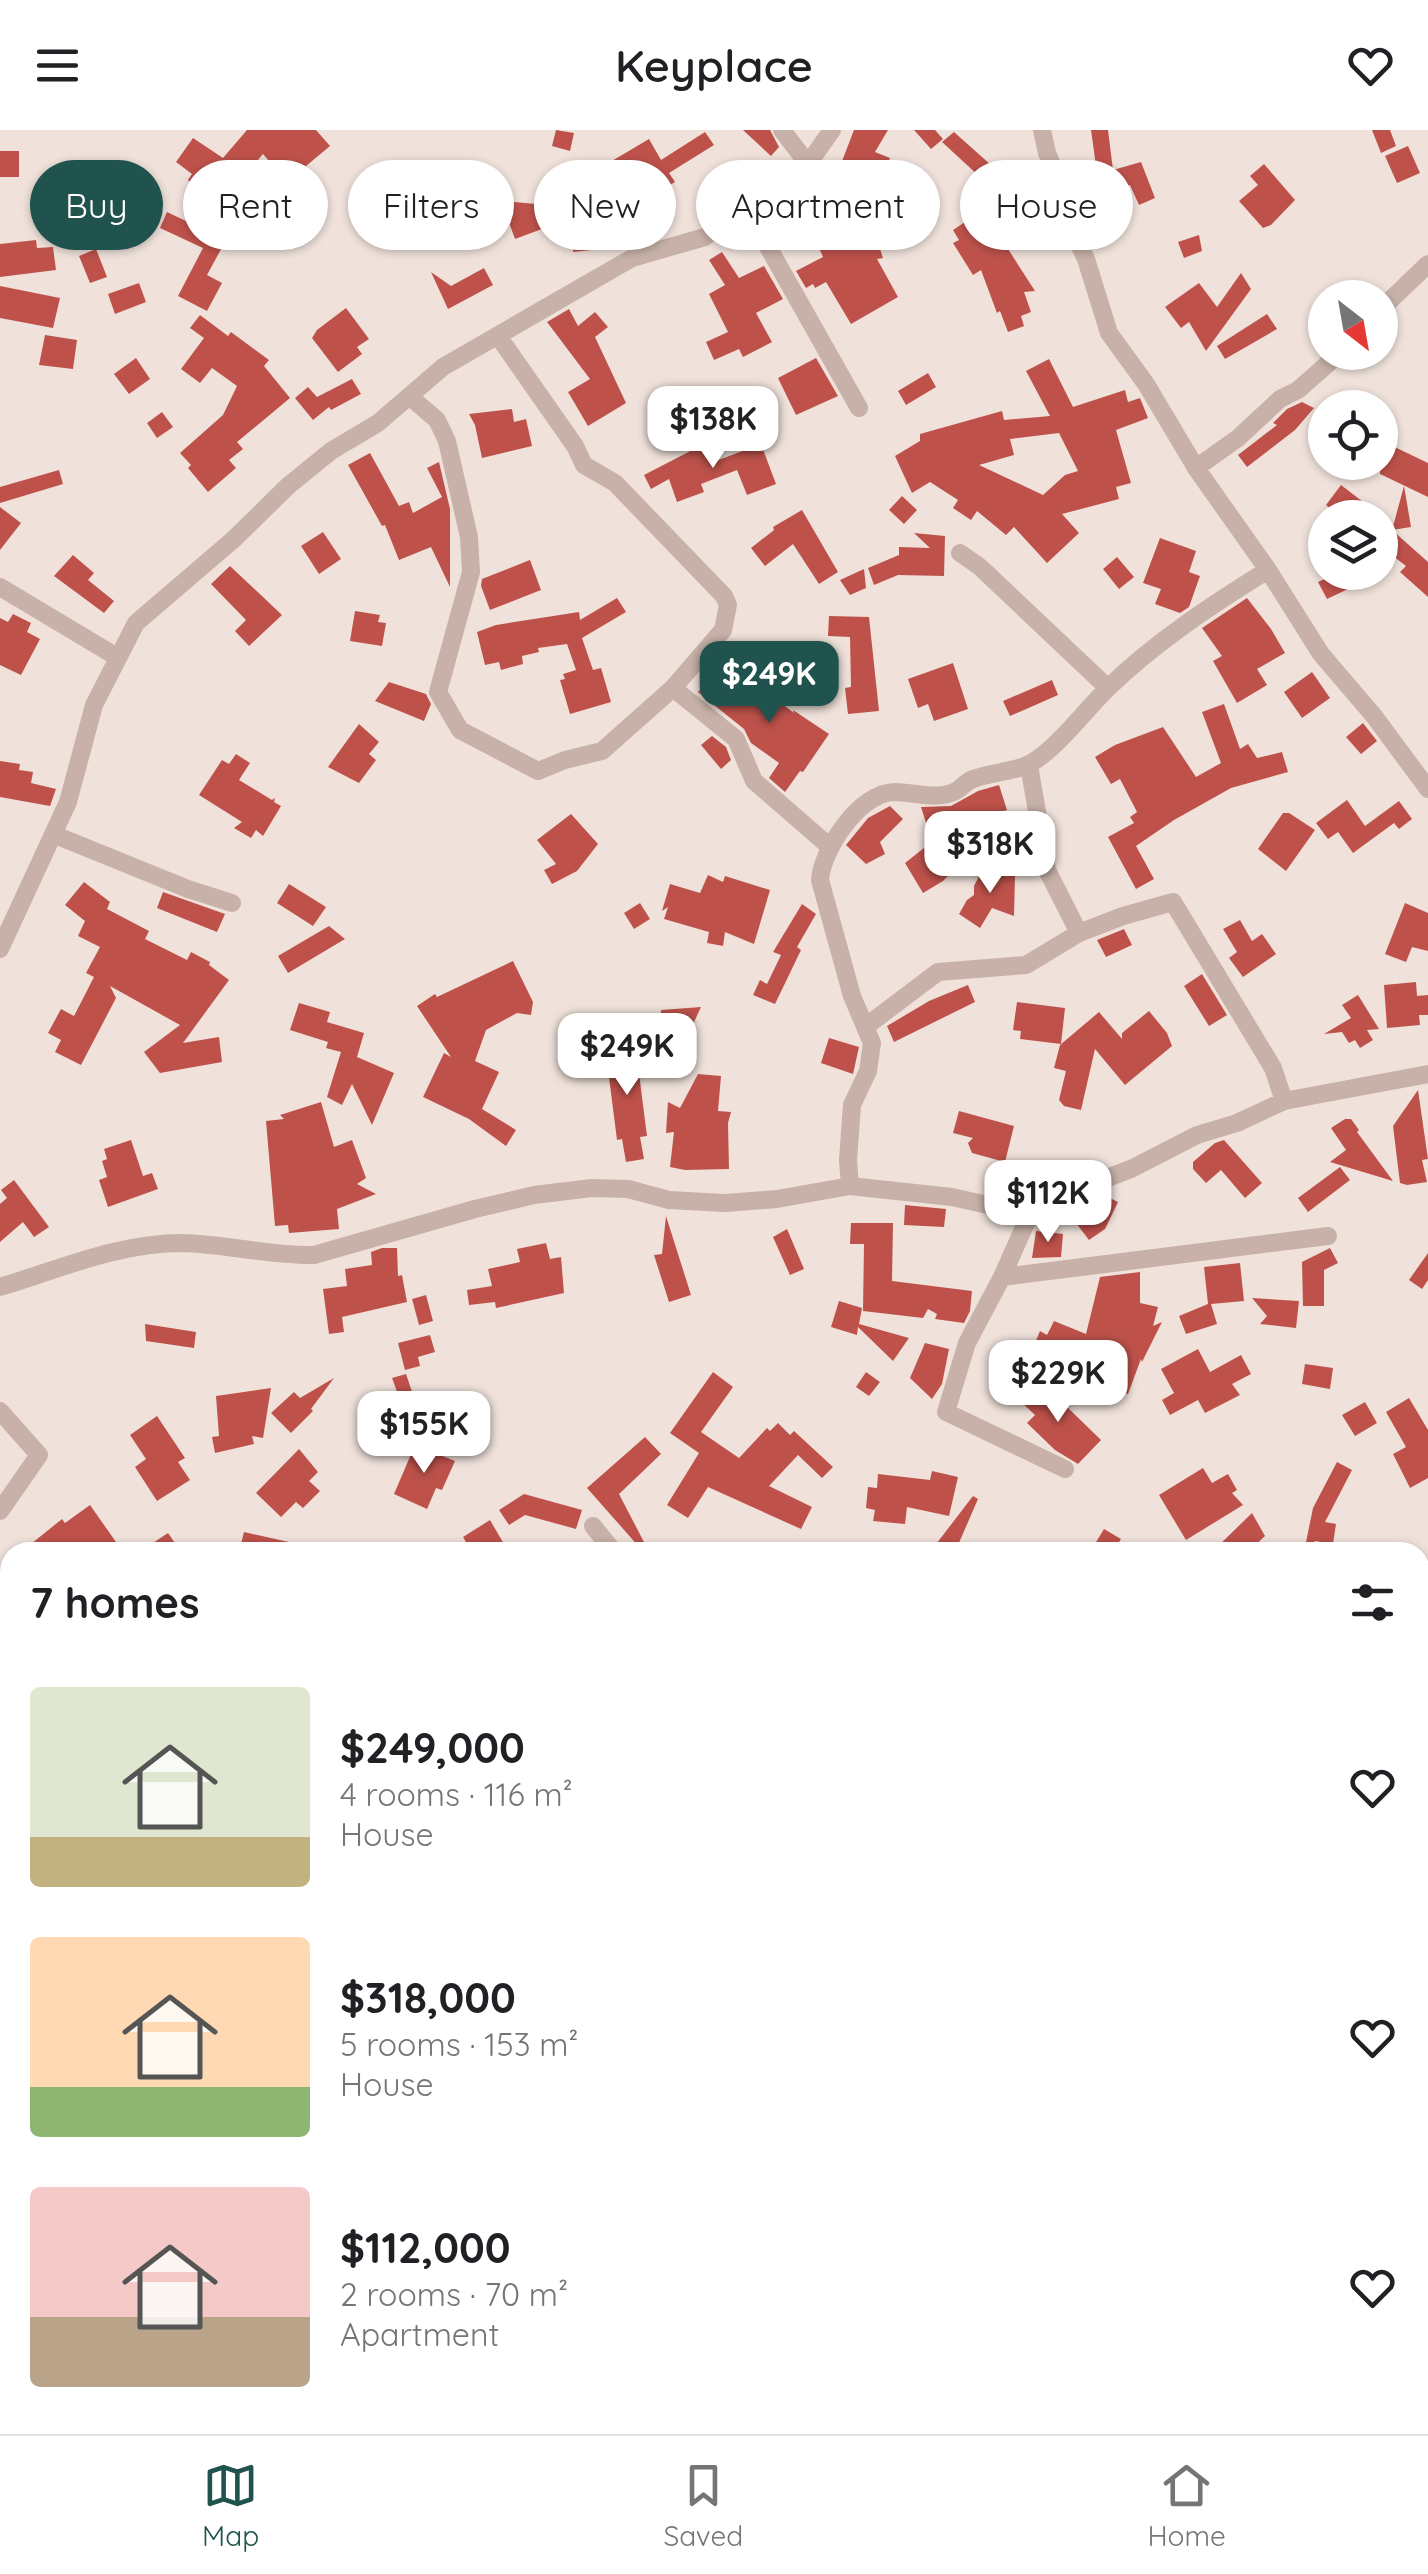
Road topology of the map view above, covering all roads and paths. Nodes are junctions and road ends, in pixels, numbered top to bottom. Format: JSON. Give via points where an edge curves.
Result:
{"nodes":[{"id":1,"x":782,"y":130,"type":"edge"},
{"id":2,"x":832,"y":130,"type":"edge"},
{"id":3,"x":1042,"y":130,"type":"edge"},
{"id":4,"x":805,"y":160,"type":"edge"},
{"id":5,"x":811,"y":160,"type":"edge"},
{"id":6,"x":696,"y":240,"type":"edge"},
{"id":7,"x":770,"y":250,"type":"edge"},
{"id":8,"x":1428,"y":264,"type":"edge"},
{"id":9,"x":1398,"y":293,"type":"edge"},
{"id":10,"x":498,"y":336,"type":"junction"},
{"id":11,"x":1322,"y":370,"type":"edge"},
{"id":12,"x":409,"y":396,"type":"junction"},
{"id":13,"x":859,"y":408,"type":"dead end"},
{"id":14,"x":1196,"y":468,"type":"junction"},
{"id":15,"x":960,"y":553,"type":"dead end"},
{"id":16,"x":1268,"y":570,"type":"junction"},
{"id":17,"x":0,"y":586,"type":"edge"},
{"id":18,"x":118,"y":657,"type":"junction"},
{"id":19,"x":672,"y":688,"type":"junction"},
{"id":20,"x":1108,"y":688,"type":"junction"},
{"id":21,"x":1029,"y":765,"type":"junction"},
{"id":22,"x":1428,"y":790,"type":"edge"},
{"id":23,"x":55,"y":835,"type":"junction"},
{"id":24,"x":830,"y":847,"type":"junction"},
{"id":25,"x":232,"y":903,"type":"dead end"},
{"id":26,"x":1079,"y":933,"type":"junction"},
{"id":27,"x":0,"y":949,"type":"edge"},
{"id":28,"x":866,"y":1026,"type":"junction"},
{"id":29,"x":1428,"y":1074,"type":"edge"},
{"id":30,"x":1284,"y":1101,"type":"junction"},
{"id":31,"x":850,"y":1186,"type":"junction"},
{"id":32,"x":1032,"y":1207,"type":"junction"},
{"id":33,"x":1328,"y":1236,"type":"dead end"},
{"id":34,"x":1002,"y":1277,"type":"junction"},
{"id":35,"x":0,"y":1287,"type":"edge"},
{"id":36,"x":0,"y":1411,"type":"edge"},
{"id":37,"x":1065,"y":1468,"type":"dead end"},
{"id":38,"x":0,"y":1511,"type":"edge"},
{"id":39,"x":593,"y":1526,"type":"dead end"},
{"id":40,"x":606,"y":1542,"type":"edge"}],
"edges":[{"from":1,"to":4,"type":"street"},
{"from":2,"to":5,"type":"street"},
{"from":3,"to":14,"type":"street","via":[[1109,333]]},
{"from":6,"to":10,"type":"street","via":[[632,258]]},
{"from":7,"to":13,"type":"street"},
{"from":8,"to":9,"type":"street"},
{"from":10,"to":12,"type":"street"},
{"from":10,"to":19,"type":"street","via":[[584,465],[615,483],[724,596],[723,630]]},
{"from":11,"to":14,"type":"street"},
{"from":12,"to":18,"type":"street","via":[[288,486],[136,623]]},
{"from":12,"to":19,"type":"street","via":[[436,420],[447,441],[469,537],[471,572],[438,692],[460,730],[538,772],[602,752]]},
{"from":14,"to":16,"type":"street"},
{"from":15,"to":20,"type":"street"},
{"from":16,"to":20,"type":"street"},
{"from":16,"to":22,"type":"street","via":[[1320,654]]},
{"from":17,"to":18,"type":"street"},
{"from":18,"to":23,"type":"street","via":[[94,705]]},
{"from":19,"to":24,"type":"street","via":[[736,739],[754,781]]},
{"from":20,"to":21,"type":"street"},
{"from":21,"to":24,"type":"street","via":[[969,780],[954,792],[894,792],[868,801]]},
{"from":21,"to":26,"type":"street","via":[[1047,870]]},
{"from":23,"to":25,"type":"street"},
{"from":23,"to":27,"type":"street"},
{"from":24,"to":28,"type":"street","via":[[820,880]]},
{"from":26,"to":28,"type":"street","via":[[1026,965],[938,972]]},
{"from":26,"to":30,"type":"street","via":[[1174,902],[1272,1068]]},
{"from":28,"to":31,"type":"street","via":[[872,1043],[868,1072],[852,1105]]},
{"from":29,"to":30,"type":"street"},
{"from":30,"to":32,"type":"street"},
{"from":31,"to":32,"type":"street"},
{"from":31,"to":35,"type":"street","via":[[725,1203],[592,1188],[475,1209],[314,1255],[197,1244],[139,1247]]},
{"from":32,"to":34,"type":"street"},
{"from":33,"to":34,"type":"street"},
{"from":34,"to":37,"type":"street","via":[[966,1343],[946,1412]]},
{"from":36,"to":38,"type":"street","via":[[39,1455]]},
{"from":39,"to":40,"type":"street"}]}
